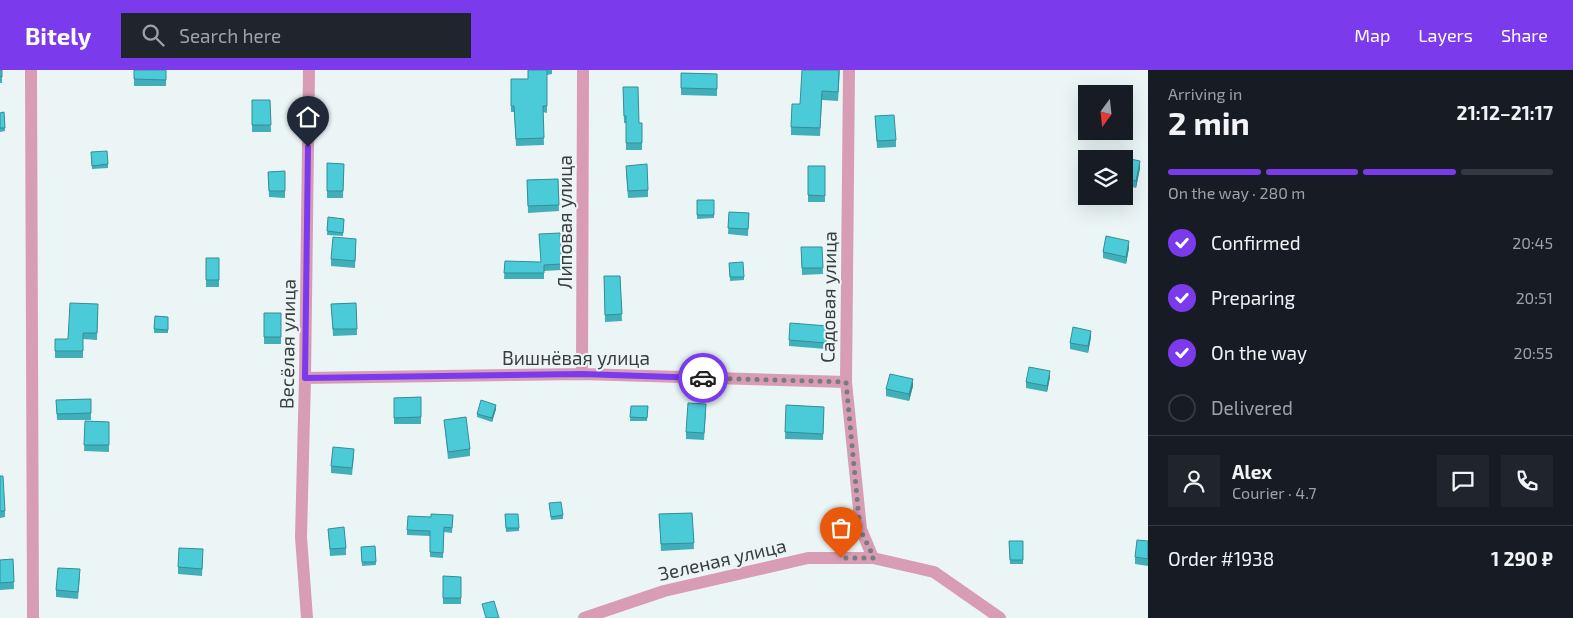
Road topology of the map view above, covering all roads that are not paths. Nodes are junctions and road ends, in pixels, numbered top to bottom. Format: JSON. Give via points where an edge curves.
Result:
{"nodes":[{"id":1,"x":31,"y":70,"type":"edge"},
{"id":2,"x":309,"y":70,"type":"edge"},
{"id":3,"x":583,"y":70,"type":"edge"},
{"id":4,"x":849,"y":70,"type":"edge"},
{"id":5,"x":582,"y":374,"type":"junction"},
{"id":6,"x":305,"y":378,"type":"junction"},
{"id":7,"x":846,"y":382,"type":"junction"},
{"id":8,"x":874,"y":558,"type":"junction"},
{"id":9,"x":33,"y":618,"type":"edge"},
{"id":10,"x":307,"y":618,"type":"edge"},
{"id":11,"x":584,"y":618,"type":"edge"},
{"id":12,"x":1000,"y":618,"type":"edge"}],
"edges":[{"from":1,"to":9,"type":"street"},
{"from":2,"to":6,"type":"street","name":"Весёлая улица"},
{"from":3,"to":5,"type":"street","name":"Липовая улица"},
{"from":4,"to":7,"type":"street","name":"Садовая улица"},
{"from":5,"to":6,"type":"street","name":"Вишнёвая улица"},
{"from":5,"to":7,"type":"street","name":"Вишнёвая улица"},
{"from":6,"to":10,"type":"street","name":"Весёлая улица","via":[[301,537]]},
{"from":7,"to":8,"type":"street","name":"Садовая улица","via":[[860,529]]},
{"from":8,"to":11,"type":"street","name":"Зеленая улица","via":[[808,558],[664,591]]},
{"from":8,"to":12,"type":"street","via":[[934,572]]}]}
